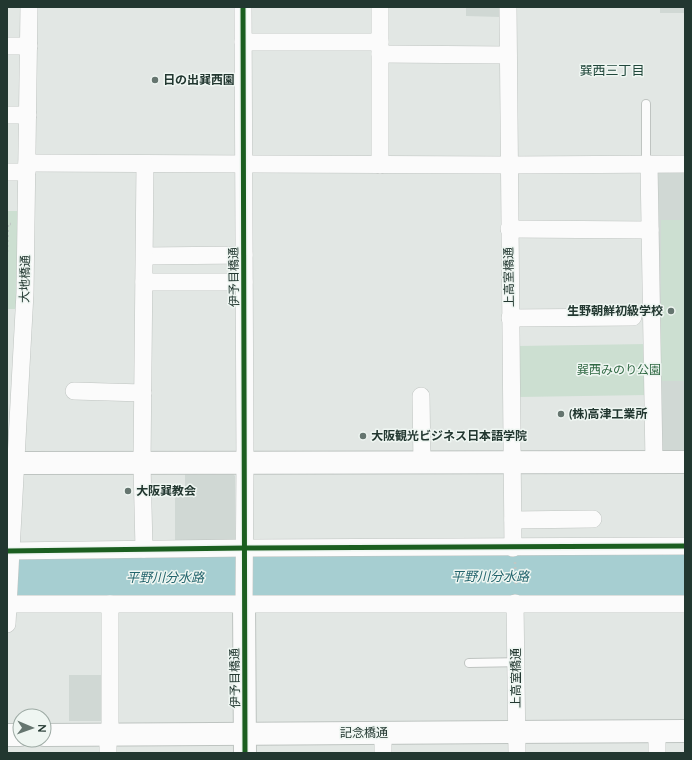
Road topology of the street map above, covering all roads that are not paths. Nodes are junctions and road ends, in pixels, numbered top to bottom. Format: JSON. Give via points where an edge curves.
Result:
{"nodes":[{"id":1,"x":29,"y":7,"type":"edge"},
{"id":2,"x":243,"y":7,"type":"edge"},
{"id":3,"x":380,"y":7,"type":"edge"},
{"id":4,"x":508,"y":7,"type":"edge"},
{"id":5,"x":243,"y":42,"type":"junction"},
{"id":6,"x":7,"y":46,"type":"edge"},
{"id":7,"x":29,"y":46,"type":"junction"},
{"id":8,"x":380,"y":48,"type":"junction"},
{"id":9,"x":508,"y":55,"type":"junction"},
{"id":10,"x":646,"y":104,"type":"dead end"},
{"id":11,"x":7,"y":115,"type":"edge"},
{"id":12,"x":28,"y":115,"type":"junction"},
{"id":13,"x":145,"y":164,"type":"junction"},
{"id":14,"x":243,"y":164,"type":"junction"},
{"id":15,"x":648,"y":164,"type":"junction"},
{"id":16,"x":685,"y":164,"type":"edge"},
{"id":17,"x":380,"y":165,"type":"junction"},
{"id":18,"x":508,"y":166,"type":"junction"},
{"id":19,"x":27,"y":168,"type":"junction"},
{"id":20,"x":7,"y":172,"type":"edge"},
{"id":21,"x":509,"y":230,"type":"junction"},
{"id":22,"x":650,"y":230,"type":"junction"},
{"id":23,"x":244,"y":255,"type":"junction"},
{"id":24,"x":145,"y":256,"type":"junction"},
{"id":25,"x":144,"y":282,"type":"junction"},
{"id":26,"x":244,"y":282,"type":"junction"},
{"id":27,"x":633,"y":317,"type":"dead end"},
{"id":28,"x":510,"y":318,"type":"junction"},
{"id":29,"x":15,"y":344,"type":"edge"},
{"id":30,"x":14,"y":380,"type":"edge"},
{"id":31,"x":74,"y":391,"type":"dead end"},
{"id":32,"x":143,"y":393,"type":"junction"},
{"id":33,"x":421,"y":396,"type":"dead end"},
{"id":34,"x":512,"y":462,"type":"junction"},
{"id":35,"x":654,"y":462,"type":"junction"},
{"id":36,"x":685,"y":462,"type":"edge"},
{"id":37,"x":11,"y":463,"type":"edge"},
{"id":38,"x":245,"y":463,"type":"junction"},
{"id":39,"x":422,"y":463,"type":"junction"},
{"id":40,"x":142,"y":464,"type":"junction"},
{"id":41,"x":593,"y":518,"type":"dead end"},
{"id":42,"x":512,"y":520,"type":"junction"},
{"id":43,"x":685,"y":546,"type":"edge"},
{"id":44,"x":245,"y":548,"type":"junction"},
{"id":45,"x":144,"y":549,"type":"junction"},
{"id":46,"x":9,"y":551,"type":"edge"},
{"id":47,"x":514,"y":552,"type":"junction"},
{"id":48,"x":516,"y":598,"type":"junction"},
{"id":49,"x":8,"y":604,"type":"edge"},
{"id":50,"x":110,"y":604,"type":"junction"},
{"id":51,"x":244,"y":604,"type":"junction"},
{"id":52,"x":685,"y":604,"type":"edge"},
{"id":53,"x":7,"y":624,"type":"edge"},
{"id":54,"x":516,"y":662,"type":"junction"},
{"id":55,"x":469,"y":663,"type":"dead end"},
{"id":56,"x":685,"y":731,"type":"edge"},
{"id":57,"x":516,"y":732,"type":"junction"},
{"id":58,"x":657,"y":732,"type":"junction"},
{"id":59,"x":52,"y":736,"type":"edge"},
{"id":60,"x":109,"y":740,"type":"edge"},
{"id":61,"x":245,"y":743,"type":"edge"},
{"id":62,"x":383,"y":743,"type":"edge"},
{"id":63,"x":517,"y":753,"type":"edge"},
{"id":64,"x":657,"y":753,"type":"edge"}],
"edges":[{"from":1,"to":7,"type":"street","name":"大地橋通"},
{"from":2,"to":5,"type":"street","name":"伊予目橋通"},
{"from":3,"to":8,"type":"street"},
{"from":4,"to":9,"type":"street","name":"上高室橋通"},
{"from":5,"to":8,"type":"street"},
{"from":5,"to":14,"type":"street","name":"伊予目橋通"},
{"from":6,"to":7,"type":"street"},
{"from":7,"to":12,"type":"street","name":"大地橋通"},
{"from":8,"to":9,"type":"street"},
{"from":8,"to":17,"type":"street"},
{"from":9,"to":18,"type":"street","name":"上高室橋通"},
{"from":10,"to":15,"type":"lane"},
{"from":11,"to":12,"type":"street"},
{"from":12,"to":19,"type":"street","name":"大地橋通"},
{"from":13,"to":14,"type":"street"},
{"from":13,"to":19,"type":"street"},
{"from":13,"to":24,"type":"street"},
{"from":14,"to":17,"type":"street"},
{"from":14,"to":23,"type":"street","name":"伊予目橋通"},
{"from":15,"to":16,"type":"street"},
{"from":15,"to":18,"type":"street"},
{"from":15,"to":22,"type":"street"},
{"from":17,"to":18,"type":"street"},
{"from":18,"to":21,"type":"street","name":"上高室橋通"},
{"from":19,"to":20,"type":"street"},
{"from":19,"to":29,"type":"street","name":"大地橋通"},
{"from":21,"to":22,"type":"street"},
{"from":21,"to":28,"type":"street","name":"上高室橋通"},
{"from":22,"to":35,"type":"street"},
{"from":23,"to":24,"type":"street"},
{"from":23,"to":26,"type":"street","name":"伊予目橋通"},
{"from":24,"to":25,"type":"street"},
{"from":25,"to":26,"type":"street"},
{"from":25,"to":32,"type":"street"},
{"from":26,"to":38,"type":"street","name":"伊予目橋通"},
{"from":27,"to":28,"type":"street"},
{"from":28,"to":34,"type":"street","name":"上高室橋通"},
{"from":29,"to":30,"type":"street","name":"大地橋通"},
{"from":30,"to":37,"type":"street","name":"大地橋通"},
{"from":31,"to":32,"type":"street"},
{"from":32,"to":40,"type":"street"},
{"from":33,"to":39,"type":"street"},
{"from":34,"to":35,"type":"street"},
{"from":34,"to":39,"type":"street"},
{"from":34,"to":42,"type":"street","name":"上高室橋通"},
{"from":35,"to":36,"type":"street"},
{"from":37,"to":40,"type":"street"},
{"from":37,"to":46,"type":"street","name":"大地橋通"},
{"from":38,"to":39,"type":"street"},
{"from":38,"to":40,"type":"street"},
{"from":38,"to":44,"type":"street","name":"伊予目橋通"},
{"from":40,"to":45,"type":"street"},
{"from":41,"to":42,"type":"street"},
{"from":42,"to":47,"type":"street","name":"上高室橋通"},
{"from":43,"to":47,"type":"street"},
{"from":44,"to":45,"type":"street"},
{"from":44,"to":47,"type":"street"},
{"from":44,"to":51,"type":"street","name":"伊予目橋通"},
{"from":45,"to":46,"type":"street"},
{"from":46,"to":49,"type":"street","name":"大地橋通"},
{"from":48,"to":51,"type":"street"},
{"from":48,"to":52,"type":"street"},
{"from":48,"to":54,"type":"street","name":"上高室橋通"},
{"from":49,"to":50,"type":"street"},
{"from":49,"to":53,"type":"street"},
{"from":50,"to":51,"type":"street"},
{"from":50,"to":60,"type":"street"},
{"from":51,"to":61,"type":"street","name":"伊予目橋通"},
{"from":54,"to":55,"type":"lane"},
{"from":54,"to":57,"type":"street","name":"上高室橋通"},
{"from":56,"to":58,"type":"street","name":"記念橋通"},
{"from":57,"to":58,"type":"street","name":"記念橋通"},
{"from":57,"to":62,"type":"street","name":"記念橋通"},
{"from":57,"to":63,"type":"street","name":"上高室橋通"},
{"from":58,"to":64,"type":"street"},
{"from":59,"to":60,"type":"street","name":"記念橋通"},
{"from":60,"to":61,"type":"street","name":"記念橋通"},
{"from":61,"to":62,"type":"street","name":"記念橋通"}]}
